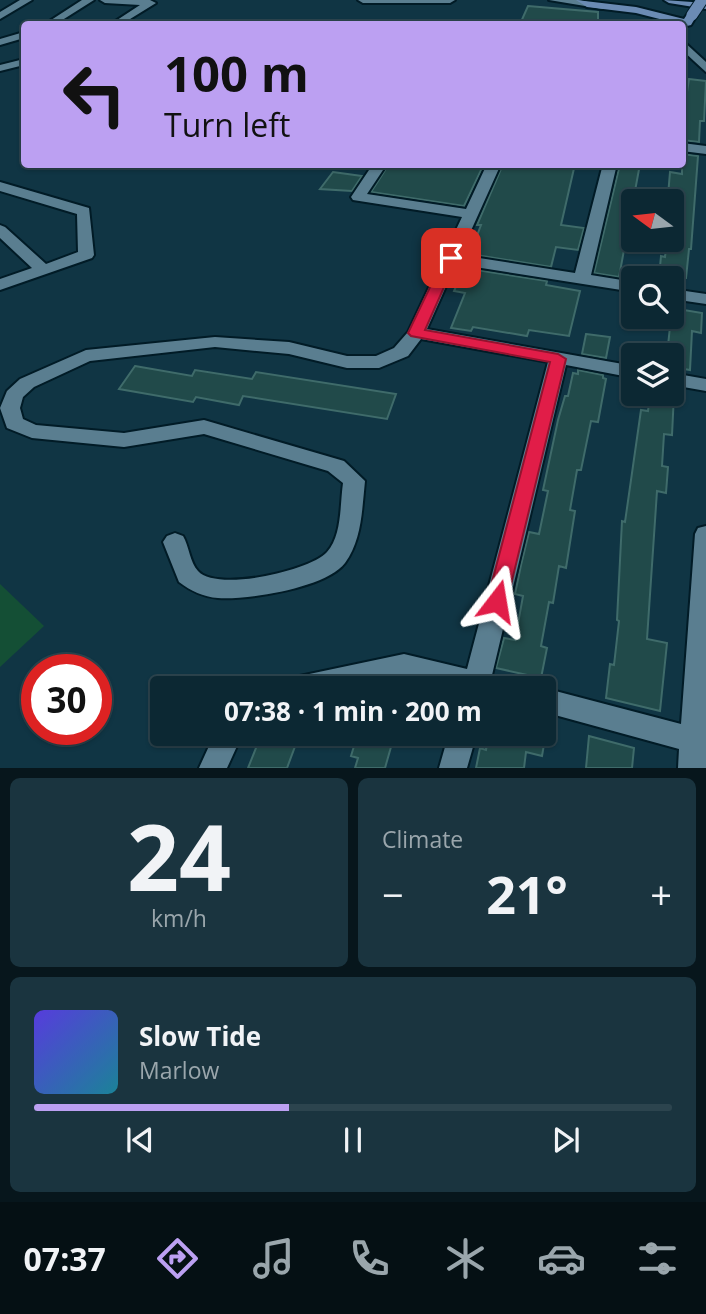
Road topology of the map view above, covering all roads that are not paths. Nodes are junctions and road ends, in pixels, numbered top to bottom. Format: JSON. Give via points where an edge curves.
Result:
{"nodes":[{"id":1,"x":27,"y":0,"type":"edge"},
{"id":2,"x":89,"y":0,"type":"edge"},
{"id":3,"x":105,"y":0,"type":"edge"},
{"id":4,"x":363,"y":0,"type":"edge"},
{"id":5,"x":450,"y":0,"type":"edge"},
{"id":6,"x":554,"y":0,"type":"edge"},
{"id":7,"x":580,"y":0,"type":"edge"},
{"id":8,"x":668,"y":0,"type":"edge"},
{"id":9,"x":703,"y":2,"type":"edge"},
{"id":10,"x":603,"y":6,"type":"junction"},
{"id":11,"x":0,"y":16,"type":"edge"},
{"id":12,"x":55,"y":21,"type":"edge"},
{"id":13,"x":121,"y":21,"type":"edge"},
{"id":14,"x":679,"y":21,"type":"edge"},
{"id":15,"x":687,"y":23,"type":"edge"},
{"id":16,"x":0,"y":25,"type":"edge"},
{"id":17,"x":21,"y":32,"type":"edge"},
{"id":18,"x":21,"y":34,"type":"edge"},
{"id":19,"x":0,"y":42,"type":"edge"},
{"id":20,"x":686,"y":50,"type":"edge"},
{"id":21,"x":21,"y":63,"type":"edge"},
{"id":22,"x":0,"y":68,"type":"edge"},
{"id":23,"x":706,"y":69,"type":"edge"},
{"id":24,"x":686,"y":148,"type":"edge"},
{"id":25,"x":706,"y":150,"type":"edge"},
{"id":26,"x":377,"y":168,"type":"edge"},
{"id":27,"x":492,"y":168,"type":"edge"},
{"id":28,"x":609,"y":168,"type":"edge"},
{"id":29,"x":4,"y":190,"type":"edge"},
{"id":30,"x":471,"y":214,"type":"junction"},
{"id":31,"x":0,"y":230,"type":"edge"},
{"id":32,"x":451,"y":258,"type":"junction"},
{"id":33,"x":43,"y":270,"type":"junction"},
{"id":34,"x":582,"y":279,"type":"junction"},
{"id":35,"x":0,"y":285,"type":"edge"},
{"id":36,"x":621,"y":286,"type":"edge"},
{"id":37,"x":684,"y":296,"type":"edge"},
{"id":38,"x":706,"y":299,"type":"edge"},
{"id":39,"x":416,"y":333,"type":"junction"},
{"id":40,"x":558,"y":359,"type":"junction"},
{"id":41,"x":621,"y":370,"type":"edge"},
{"id":42,"x":684,"y":381,"type":"edge"},
{"id":43,"x":706,"y":385,"type":"edge"},
{"id":44,"x":706,"y":534,"type":"edge"},
{"id":45,"x":175,"y":542,"type":"dead end"},
{"id":46,"x":354,"y":676,"type":"edge"},
{"id":47,"x":444,"y":676,"type":"edge"},
{"id":48,"x":486,"y":676,"type":"edge"},
{"id":49,"x":556,"y":703,"type":"edge"},
{"id":50,"x":700,"y":742,"type":"edge"},
{"id":51,"x":223,"y":746,"type":"edge"},
{"id":52,"x":459,"y":746,"type":"edge"},
{"id":53,"x":213,"y":768,"type":"edge"},
{"id":54,"x":453,"y":768,"type":"edge"},
{"id":55,"x":692,"y":768,"type":"edge"}],
"edges":[{"from":1,"to":11,"type":"street"},
{"from":2,"to":12,"type":"street"},
{"from":3,"to":13,"type":"street","via":[[151,2]]},
{"from":4,"to":5,"type":"street"},
{"from":6,"to":10,"type":"street"},
{"from":7,"to":10,"type":"main road"},
{"from":8,"to":9,"type":"main road"},
{"from":9,"to":15,"type":"main road","bridge":true},
{"from":10,"to":14,"type":"main road"},
{"from":16,"to":17,"type":"street"},
{"from":18,"to":19,"type":"street"},
{"from":20,"to":23,"type":"street"},
{"from":21,"to":22,"type":"street"},
{"from":24,"to":25,"type":"street"},
{"from":26,"to":30,"type":"street","via":[[358,197]]},
{"from":27,"to":30,"type":"street"},
{"from":28,"to":34,"type":"street"},
{"from":29,"to":33,"type":"street","via":[[84,211],[86,255]]},
{"from":30,"to":32,"type":"street"},
{"from":31,"to":33,"type":"street"},
{"from":32,"to":34,"type":"street"},
{"from":32,"to":39,"type":"street"},
{"from":33,"to":35,"type":"street"},
{"from":34,"to":36,"type":"street"},
{"from":37,"to":38,"type":"street"},
{"from":39,"to":40,"type":"street"},
{"from":39,"to":45,"type":"street","via":[[401,352],[379,362],[347,362],[289,348],[215,342],[86,356],[27,383],[14,395],[10,408],[14,423],[32,430],[124,440],[204,427],[336,466],[354,481],[345,541],[335,560],[311,574],[234,589],[207,588],[187,576]]},
{"from":40,"to":41,"type":"street"},
{"from":40,"to":48,"type":"street"},
{"from":42,"to":43,"type":"street"},
{"from":44,"to":50,"type":"street"},
{"from":46,"to":47,"type":"street","via":[[404,666]]},
{"from":49,"to":50,"type":"street"},
{"from":50,"to":55,"type":"street"},
{"from":51,"to":53,"type":"street"},
{"from":52,"to":54,"type":"street"}]}
